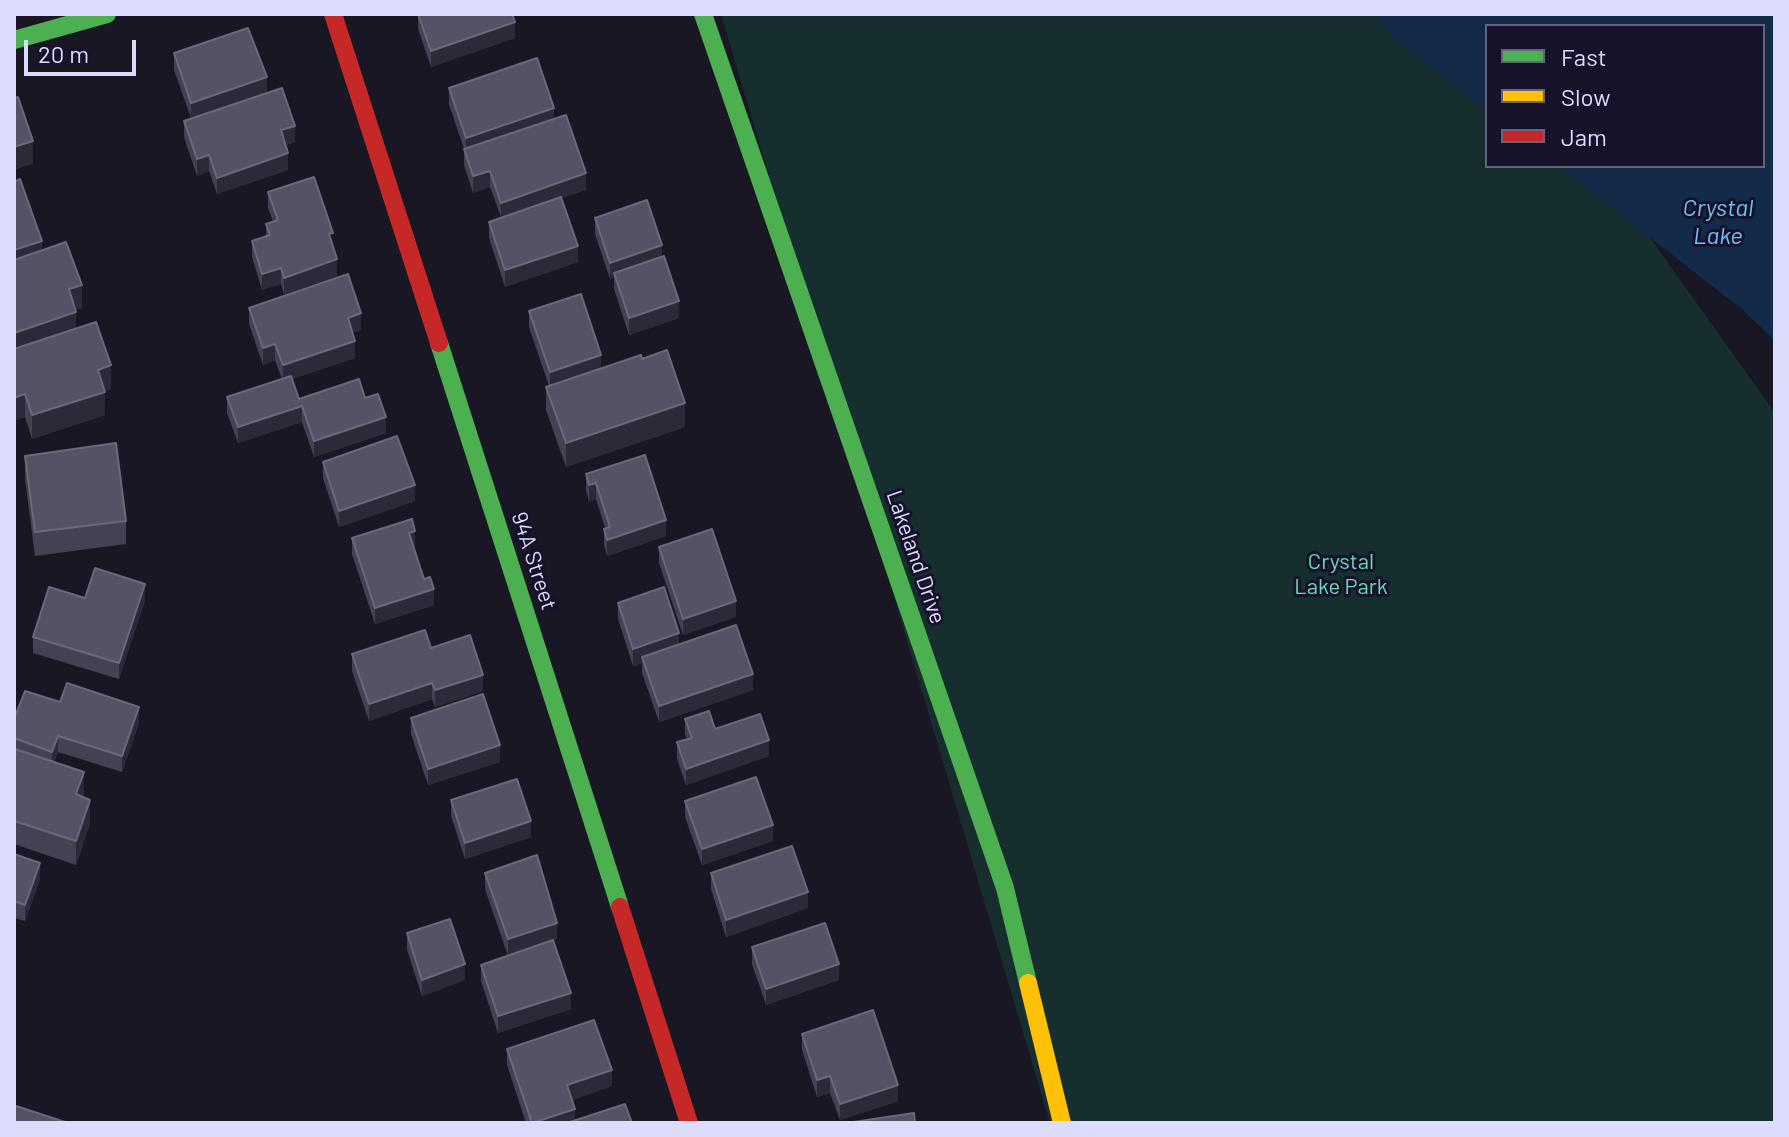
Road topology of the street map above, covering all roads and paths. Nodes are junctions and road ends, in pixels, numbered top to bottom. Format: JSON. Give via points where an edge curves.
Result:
{"nodes":[{"id":1,"x":107,"y":14,"type":"edge"},
{"id":2,"x":333,"y":14,"type":"edge"},
{"id":3,"x":703,"y":14,"type":"edge"},
{"id":4,"x":14,"y":40,"type":"edge"},
{"id":5,"x":689,"y":1123,"type":"edge"},
{"id":6,"x":1062,"y":1123,"type":"edge"}],
"edges":[{"from":1,"to":4,"type":"street"},
{"from":2,"to":5,"type":"street","name":"94A Street"},
{"from":3,"to":6,"type":"street","name":"Lakeland Drive","via":[[1005,888]]}]}
